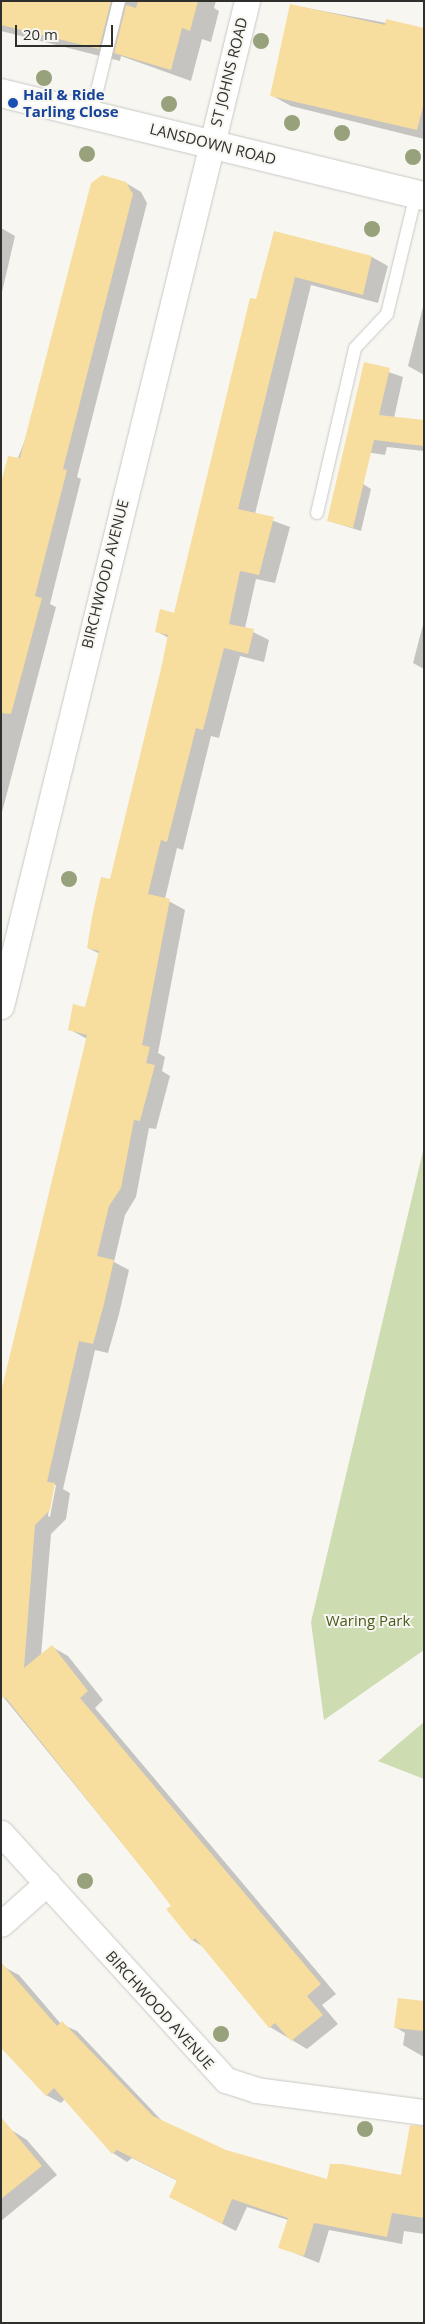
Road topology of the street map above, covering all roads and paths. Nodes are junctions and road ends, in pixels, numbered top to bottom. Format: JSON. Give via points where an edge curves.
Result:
{"nodes":[{"id":1,"x":119,"y":1,"type":"edge"},
{"id":2,"x":247,"y":1,"type":"edge"},
{"id":3,"x":1,"y":93,"type":"edge"},
{"id":4,"x":91,"y":115,"type":"junction"},
{"id":5,"x":212,"y":143,"type":"junction"},
{"id":6,"x":420,"y":195,"type":"edge"},
{"id":7,"x":317,"y":513,"type":"dead end"},
{"id":8,"x":1,"y":1006,"type":"edge"},
{"id":9,"x":1,"y":1833,"type":"edge"},
{"id":10,"x":47,"y":1883,"type":"junction"},
{"id":11,"x":1,"y":1924,"type":"edge"},
{"id":12,"x":424,"y":2112,"type":"edge"}],
"edges":[{"from":1,"to":4,"type":"lane"},
{"from":2,"to":5,"type":"street","name":"ST JOHNS ROAD"},
{"from":3,"to":4,"type":"street","name":"LANSDOWN ROAD"},
{"from":4,"to":5,"type":"street","name":"LANSDOWN ROAD"},
{"from":5,"to":6,"type":"street","name":"LANSDOWN ROAD"},
{"from":5,"to":8,"type":"street","name":"BIRCHWOOD AVENUE"},
{"from":6,"to":7,"type":"lane","via":[[387,314],[355,348]]},
{"from":9,"to":10,"type":"street","name":"BIRCHWOOD AVENUE"},
{"from":10,"to":11,"type":"street"},
{"from":10,"to":12,"type":"street","name":"BIRCHWOOD AVENUE","via":[[226,2080],[256,2090]]}]}
